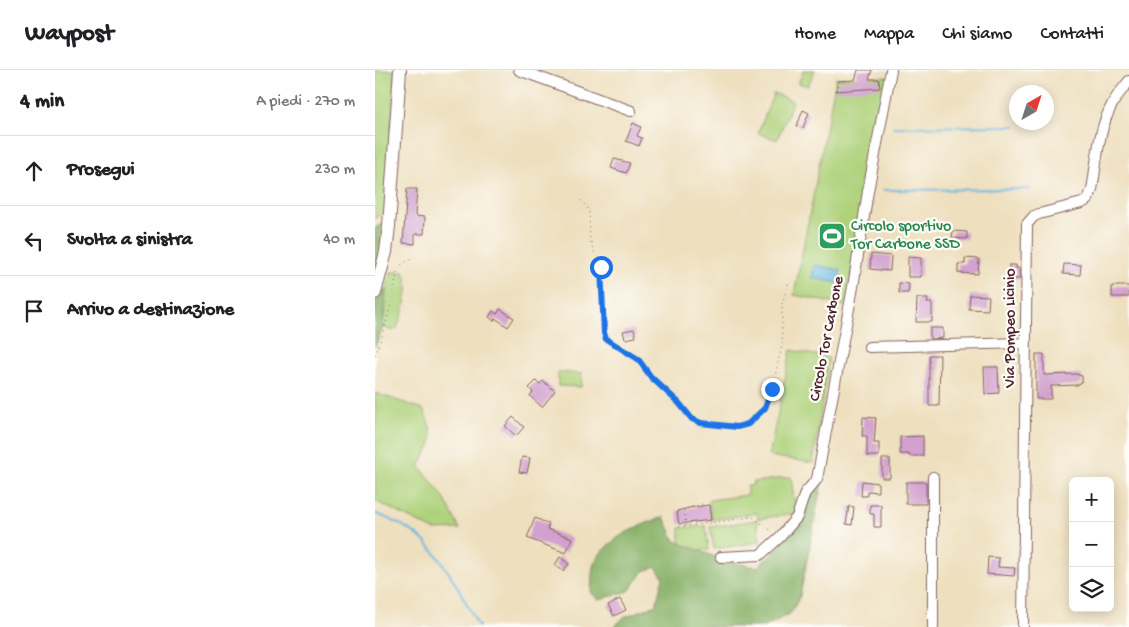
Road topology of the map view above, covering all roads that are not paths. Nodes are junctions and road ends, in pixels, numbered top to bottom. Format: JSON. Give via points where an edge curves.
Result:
{"nodes":[{"id":1,"x":400,"y":70,"type":"edge"},
{"id":2,"x":519,"y":70,"type":"edge"},
{"id":3,"x":891,"y":70,"type":"edge"},
{"id":4,"x":1129,"y":81,"type":"edge"},
{"id":5,"x":631,"y":111,"type":"dead end"},
{"id":6,"x":375,"y":293,"type":"edge"},
{"id":7,"x":1025,"y":343,"type":"junction"},
{"id":8,"x":869,"y":347,"type":"dead end"},
{"id":9,"x":933,"y":477,"type":"dead end"},
{"id":10,"x":721,"y":557,"type":"dead end"},
{"id":11,"x":933,"y":627,"type":"edge"},
{"id":12,"x":1023,"y":627,"type":"edge"}],
"edges":[{"from":1,"to":6,"type":"main road","via":[[389,231]]},
{"from":2,"to":5,"type":"street"},
{"from":3,"to":10,"type":"street","name":"Circolo Tor Carbone","via":[[817,479],[805,493],[797,517],[760,555]]},
{"from":4,"to":7,"type":"street","name":"Via Pompeo Licinio","via":[[1105,118],[1089,199],[1039,214],[1027,224]]},
{"from":7,"to":8,"type":"street"},
{"from":7,"to":12,"type":"street","name":"Via Pompeo Licinio"},
{"from":9,"to":11,"type":"street"}]}
